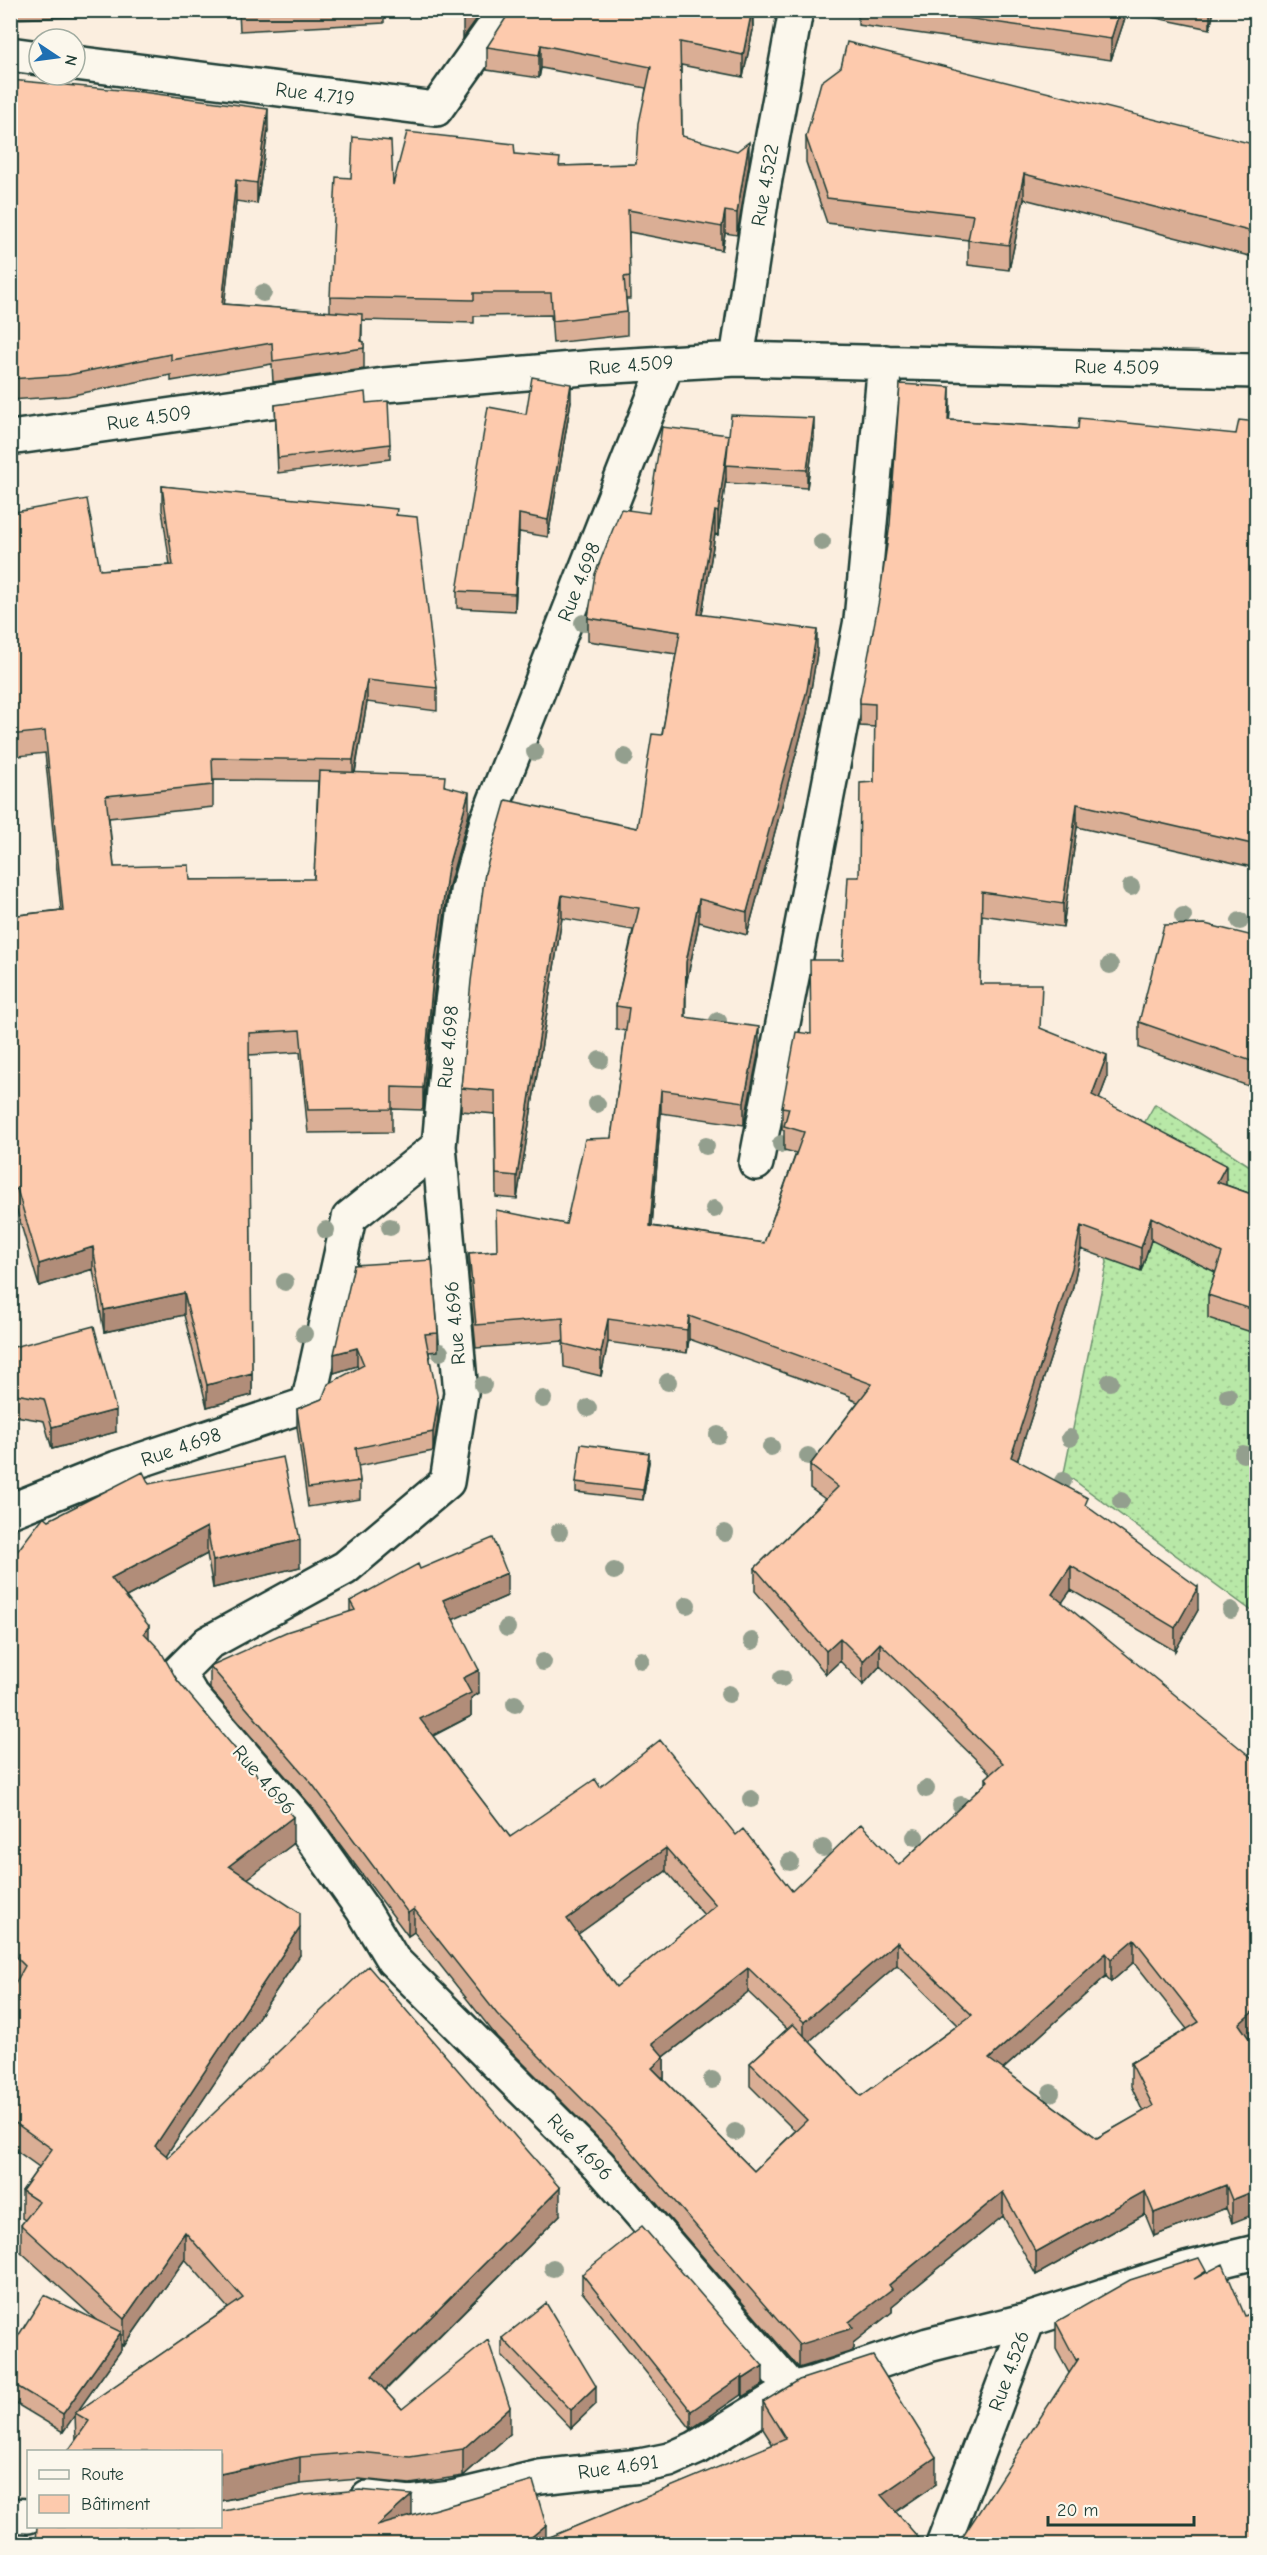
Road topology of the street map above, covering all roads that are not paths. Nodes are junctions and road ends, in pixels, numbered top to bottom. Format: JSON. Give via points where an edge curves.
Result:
{"nodes":[{"id":1,"x":506,"y":10,"type":"edge"},
{"id":2,"x":796,"y":10,"type":"edge"},
{"id":3,"x":10,"y":54,"type":"edge"},
{"id":4,"x":27,"y":56,"type":"edge"},
{"id":5,"x":87,"y":65,"type":"edge"},
{"id":6,"x":737,"y":359,"type":"junction"},
{"id":7,"x":885,"y":362,"type":"junction"},
{"id":8,"x":667,"y":363,"type":"junction"},
{"id":9,"x":1255,"y":364,"type":"edge"},
{"id":10,"x":10,"y":438,"type":"edge"},
{"id":11,"x":439,"y":1146,"type":"junction"},
{"id":12,"x":756,"y":1163,"type":"dead end"},
{"id":13,"x":10,"y":1511,"type":"edge"},
{"id":14,"x":1257,"y":2252,"type":"edge"},
{"id":15,"x":1028,"y":2320,"type":"junction"},
{"id":16,"x":792,"y":2389,"type":"junction"},
{"id":17,"x":336,"y":2500,"type":"edge"},
{"id":18,"x":10,"y":2515,"type":"edge"},
{"id":19,"x":27,"y":2516,"type":"edge"},
{"id":20,"x":943,"y":2544,"type":"edge"}],
"edges":[{"from":1,"to":5,"type":"street","name":"Rue 4.719","via":[[436,109]]},
{"from":2,"to":6,"type":"street","name":"Rue 4.522"},
{"from":3,"to":4,"type":"street"},
{"from":6,"to":7,"type":"street","name":"Rue 4.509"},
{"from":6,"to":8,"type":"street","name":"Rue 4.509"},
{"from":7,"to":9,"type":"street","name":"Rue 4.509"},
{"from":7,"to":12,"type":"street","via":[[861,620]]},
{"from":8,"to":10,"type":"street","name":"Rue 4.509","via":[[384,386]]},
{"from":8,"to":11,"type":"street","name":"Rue 4.698","via":[[487,821],[467,892]]},
{"from":11,"to":13,"type":"street","name":"Rue 4.698","via":[[349,1218],[308,1404],[117,1468]]},
{"from":11,"to":16,"type":"street","name":"Rue 4.696","via":[[461,1393],[447,1482],[345,1568],[208,1643],[178,1673],[191,1695],[299,1820],[393,1960],[599,2164]]},
{"from":14,"to":15,"type":"street","name":"Rue 4.526","via":[[1186,2269]]},
{"from":15,"to":16,"type":"street","name":"Rue 4.691","via":[[928,2345]]},
{"from":15,"to":20,"type":"street","name":"Rue 4.526"},
{"from":16,"to":17,"type":"street","name":"Rue 4.691","via":[[696,2448],[669,2460],[540,2477],[452,2498],[410,2503],[368,2498]]},
{"from":18,"to":19,"type":"street"}]}
